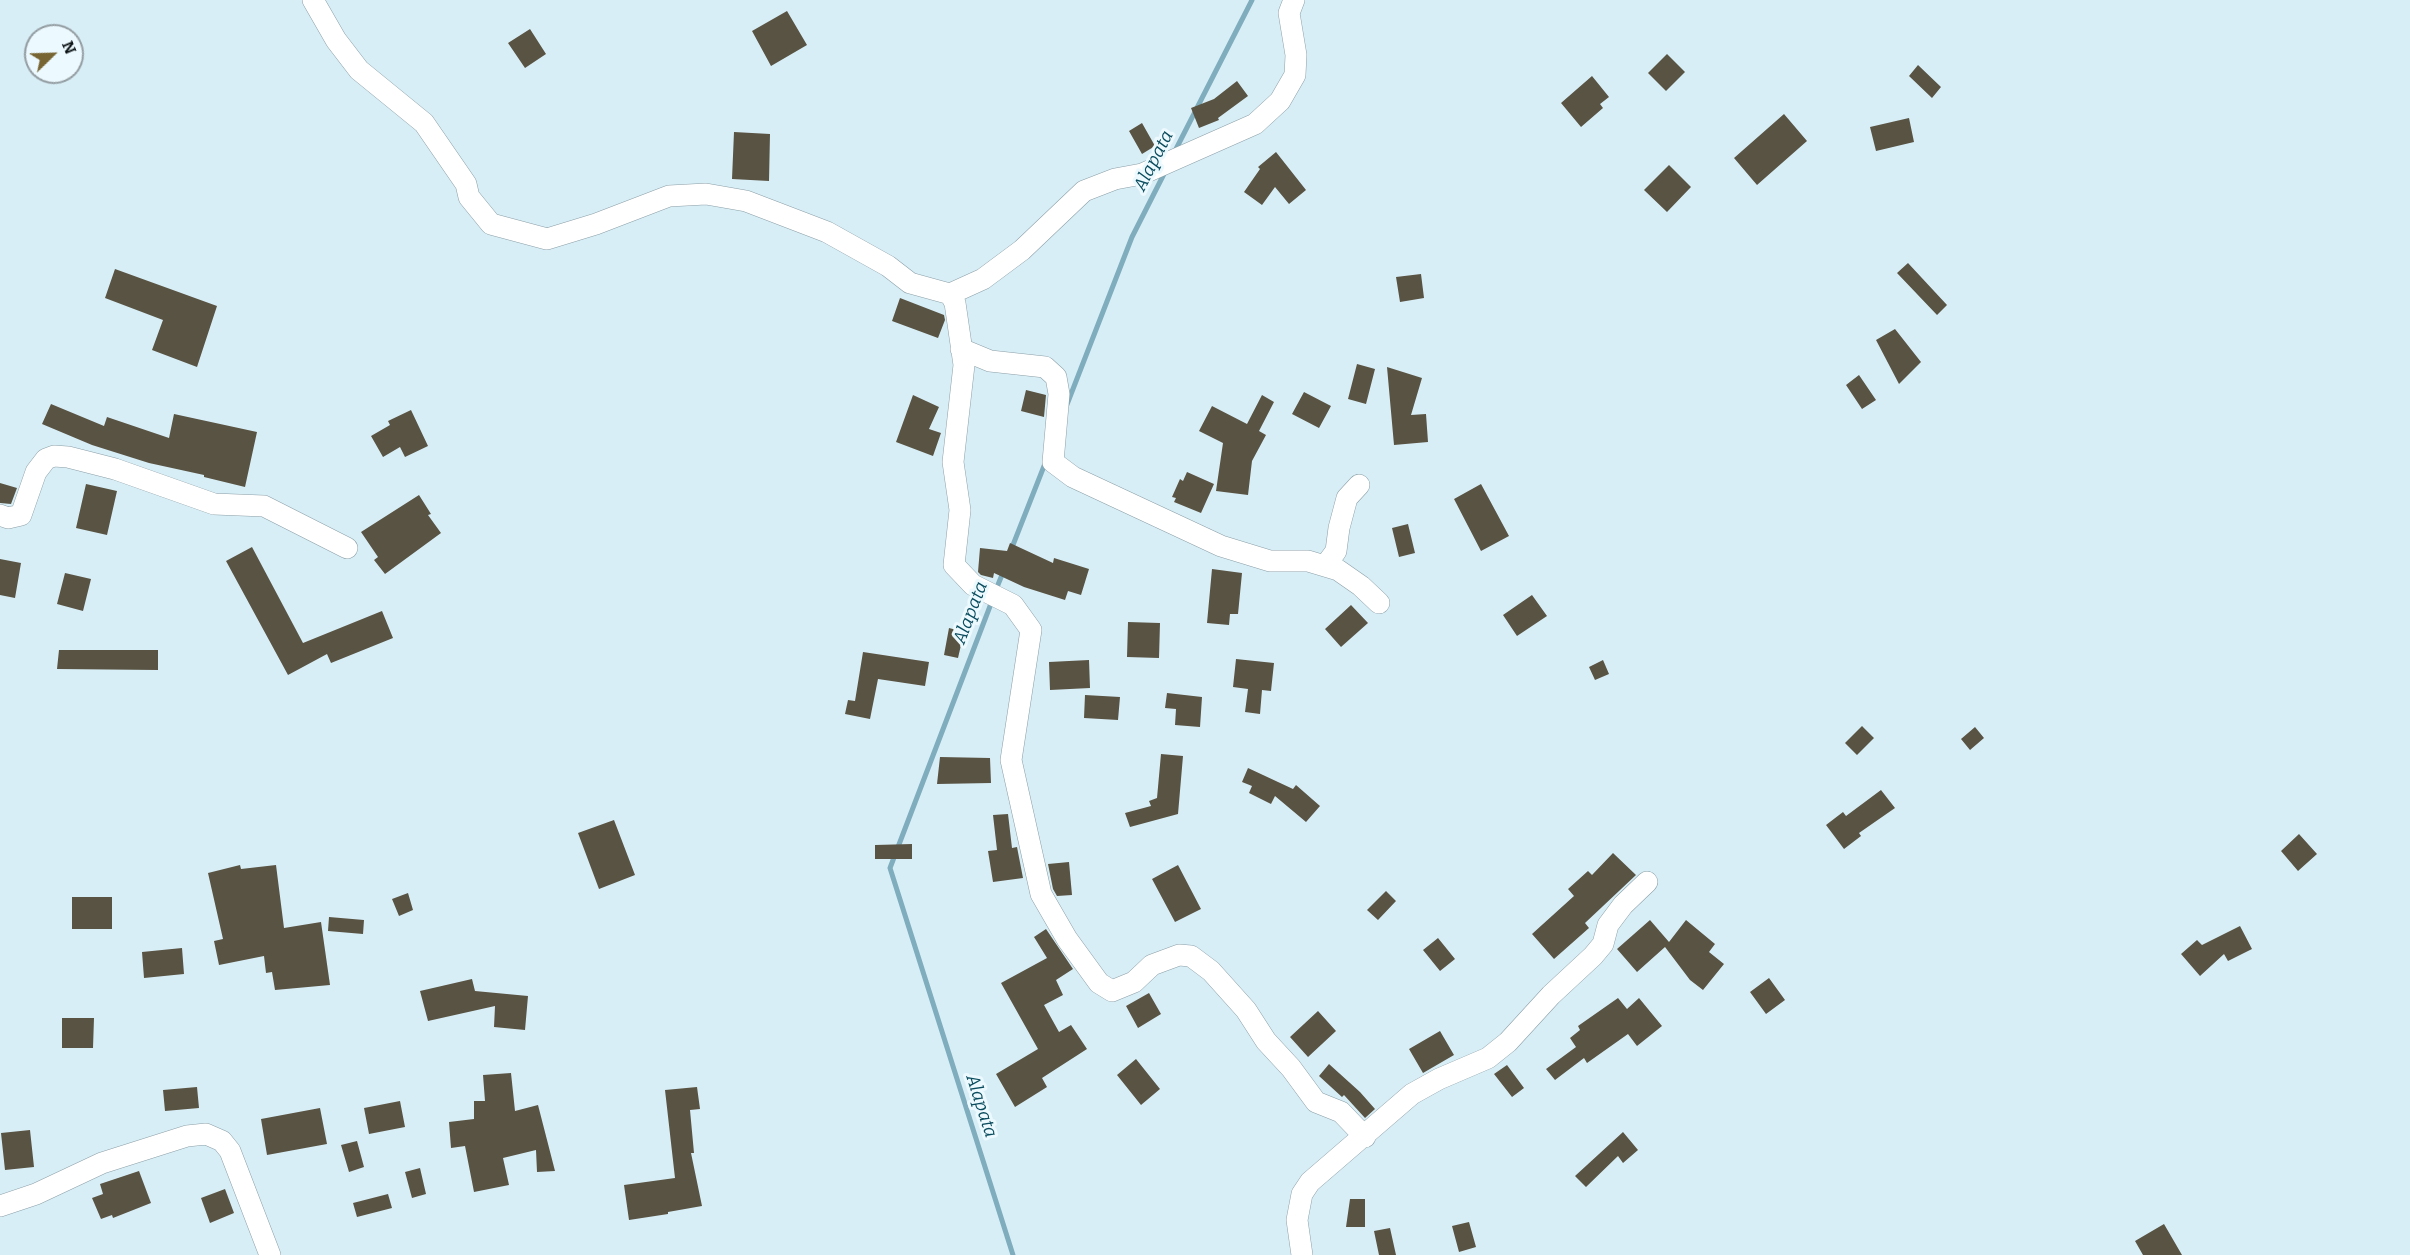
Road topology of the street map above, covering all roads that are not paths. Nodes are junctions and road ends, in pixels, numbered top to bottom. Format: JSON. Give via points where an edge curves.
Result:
{"nodes":[{"id":1,"x":313,"y":0,"type":"edge"},
{"id":2,"x":1294,"y":0,"type":"edge"},
{"id":3,"x":950,"y":294,"type":"junction"},
{"id":4,"x":961,"y":349,"type":"junction"},
{"id":5,"x":1359,"y":485,"type":"dead end"},
{"id":6,"x":0,"y":515,"type":"edge"},
{"id":7,"x":347,"y":548,"type":"dead end"},
{"id":8,"x":1325,"y":566,"type":"junction"},
{"id":9,"x":1379,"y":603,"type":"dead end"},
{"id":10,"x":1647,"y":882,"type":"dead end"},
{"id":11,"x":1365,"y":1137,"type":"junction"},
{"id":12,"x":0,"y":1206,"type":"edge"},
{"id":13,"x":270,"y":1255,"type":"edge"},
{"id":14,"x":1302,"y":1255,"type":"edge"}],
"edges":[{"from":1,"to":3,"type":"street","via":[[359,70],[424,123],[466,184],[469,197],[491,224],[547,239],[669,196],[706,194],[746,201],[827,232],[910,283]]},
{"from":2,"to":3,"type":"street","via":[[1289,13],[1295,75],[1280,101],[1255,124],[1142,174],[1084,191],[1022,250],[983,279]]},
{"from":3,"to":4,"type":"street","via":[[955,303]]},
{"from":4,"to":8,"type":"street","via":[[990,362],[1045,367],[1056,377],[1059,394],[1053,462],[1073,477],[1221,546],[1270,561],[1308,561]]},
{"from":4,"to":11,"type":"street","via":[[964,365],[953,462],[960,510],[954,566],[973,585],[1013,605],[1031,630],[1011,760],[1041,894],[1092,975],[1112,991],[1134,982],[1152,965],[1179,955],[1191,956],[1211,971],[1316,1102],[1341,1112]]},
{"from":5,"to":8,"type":"street","via":[[1347,498],[1336,551]]},
{"from":6,"to":7,"type":"street","via":[[21,515],[36,472],[46,459],[68,457],[214,504],[264,506]]},
{"from":8,"to":9,"type":"street","via":[[1338,570]]},
{"from":10,"to":11,"type":"street","via":[[1608,925],[1603,944],[1593,956],[1508,1042],[1488,1058],[1412,1094]]},
{"from":11,"to":14,"type":"street","via":[[1310,1182],[1302,1194],[1297,1220]]},
{"from":12,"to":13,"type":"street","via":[[102,1163],[187,1136],[206,1134],[222,1141],[230,1151]]}]}
